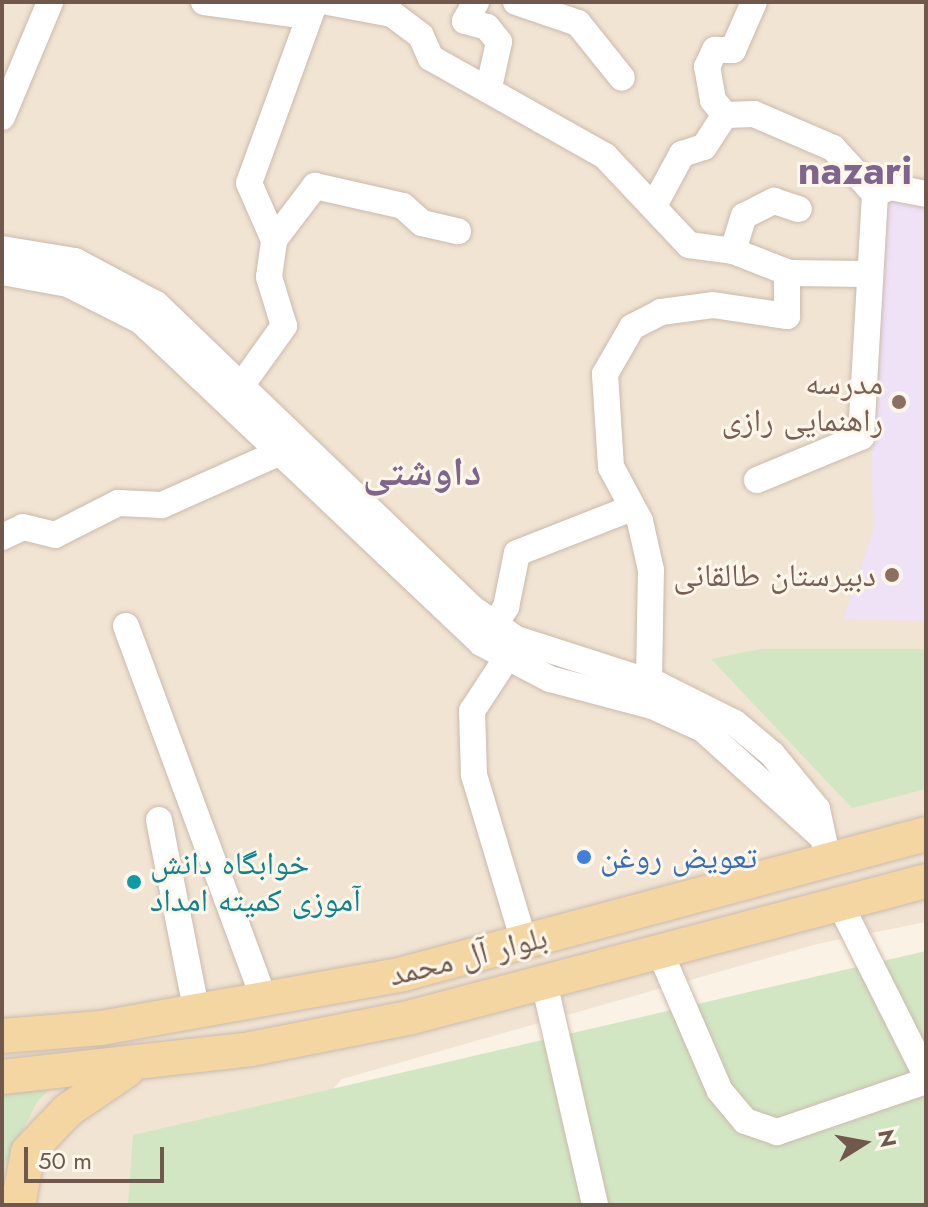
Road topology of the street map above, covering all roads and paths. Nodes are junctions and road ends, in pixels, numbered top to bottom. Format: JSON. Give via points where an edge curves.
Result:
{"nodes":[{"id":1,"x":50,"y":2,"type":"edge"},
{"id":2,"x":204,"y":2,"type":"edge"},
{"id":3,"x":476,"y":2,"type":"edge"},
{"id":4,"x":516,"y":2,"type":"edge"},
{"id":5,"x":754,"y":2,"type":"edge"},
{"id":6,"x":316,"y":7,"type":"edge"},
{"id":7,"x":395,"y":8,"type":"edge"},
{"id":8,"x":622,"y":78,"type":"dead end"},
{"id":9,"x":489,"y":87,"type":"junction"},
{"id":10,"x":725,"y":115,"type":"junction"},
{"id":11,"x":2,"y":117,"type":"edge"},
{"id":12,"x":875,"y":194,"type":"junction"},
{"id":13,"x":926,"y":194,"type":"edge"},
{"id":14,"x":656,"y":202,"type":"junction"},
{"id":15,"x":799,"y":209,"type":"dead end"},
{"id":16,"x":458,"y":231,"type":"dead end"},
{"id":17,"x":274,"y":240,"type":"junction"},
{"id":18,"x":2,"y":249,"type":"edge"},
{"id":19,"x":733,"y":251,"type":"junction"},
{"id":20,"x":2,"y":272,"type":"edge"},
{"id":21,"x":787,"y":273,"type":"junction"},
{"id":22,"x":865,"y":274,"type":"junction"},
{"id":23,"x":241,"y":386,"type":"junction"},
{"id":24,"x":278,"y":453,"type":"junction"},
{"id":25,"x":757,"y":480,"type":"dead end"},
{"id":26,"x":632,"y":508,"type":"junction"},
{"id":27,"x":2,"y":537,"type":"edge"},
{"id":28,"x":494,"y":625,"type":"junction"},
{"id":29,"x":126,"y":626,"type":"dead end"},
{"id":30,"x":506,"y":659,"type":"junction"},
{"id":31,"x":649,"y":681,"type":"junction"},
{"id":32,"x":159,"y":820,"type":"dead end"},
{"id":33,"x":926,"y":834,"type":"edge"},
{"id":34,"x":824,"y":848,"type":"junction"},
{"id":35,"x":926,"y":881,"type":"edge"},
{"id":36,"x":840,"y":904,"type":"junction"},
{"id":37,"x":524,"y":942,"type":"junction"},
{"id":38,"x":660,"y":952,"type":"junction"},
{"id":39,"x":403,"y":974,"type":"junction"},
{"id":40,"x":544,"y":982,"type":"junction"},
{"id":41,"x":265,"y":1002,"type":"junction"},
{"id":42,"x":197,"y":1013,"type":"junction"},
{"id":43,"x":412,"y":1017,"type":"junction"},
{"id":44,"x":2,"y":1036,"type":"edge"},
{"id":45,"x":134,"y":1065,"type":"junction"},
{"id":46,"x":2,"y":1077,"type":"edge"},
{"id":47,"x":926,"y":1078,"type":"edge"},
{"id":48,"x":18,"y":1205,"type":"edge"},
{"id":49,"x":595,"y":1205,"type":"edge"}],
"edges":[{"from":1,"to":11,"type":"street"},
{"from":2,"to":6,"type":"street"},
{"from":3,"to":9,"type":"street","via":[[465,21],[487,27],[499,42]]},
{"from":4,"to":8,"type":"street","via":[[578,23]]},
{"from":5,"to":10,"type":"street","via":[[733,50],[715,50],[707,67],[713,100]]},
{"from":6,"to":7,"type":"street"},
{"from":6,"to":17,"type":"street","via":[[249,183]]},
{"from":7,"to":9,"type":"street","via":[[421,36],[431,58]]},
{"from":9,"to":14,"type":"street","via":[[605,156]]},
{"from":10,"to":12,"type":"street","via":[[754,114],[833,148]]},
{"from":10,"to":14,"type":"street","via":[[704,147],[682,154]]},
{"from":12,"to":13,"type":"street","via":[[890,187]]},
{"from":12,"to":22,"type":"street"},
{"from":14,"to":19,"type":"street","via":[[689,245]]},
{"from":15,"to":19,"type":"street","via":[[774,201],[744,216]]},
{"from":16,"to":17,"type":"street","via":[[422,223],[403,206],[315,186]]},
{"from":17,"to":23,"type":"street","via":[[269,277],[284,326]]},
{"from":18,"to":23,"type":"street","via":[[64,258],[117,279],[156,304]]},
{"from":19,"to":21,"type":"street"},
{"from":20,"to":24,"type":"street","via":[[68,284],[141,321]]},
{"from":21,"to":22,"type":"street"},
{"from":21,"to":26,"type":"street","via":[[787,316],[713,305],[661,312],[632,327],[616,348],[602,408],[611,467]]},
{"from":22,"to":25,"type":"street","via":[[861,437]]},
{"from":23,"to":28,"type":"street"},
{"from":24,"to":27,"type":"street","via":[[162,505],[118,503],[55,535],[23,527]]},
{"from":24,"to":30,"type":"street","via":[[458,625]]},
{"from":26,"to":28,"type":"street","via":[[517,553],[506,607]]},
{"from":26,"to":31,"type":"street","via":[[651,570]]},
{"from":28,"to":31,"type":"street","via":[[557,658]]},
{"from":29,"to":41,"type":"street"},
{"from":30,"to":34,"type":"street","via":[[703,729]]},
{"from":30,"to":37,"type":"street","via":[[472,711],[474,775]]},
{"from":31,"to":34,"type":"street","via":[[714,710],[763,745],[817,809]]},
{"from":32,"to":42,"type":"street"},
{"from":33,"to":34,"type":"main road","name":"بلوار آل محمد"},
{"from":34,"to":37,"type":"main road","name":"بلوار آل محمد"},
{"from":35,"to":36,"type":"main road","name":"بلوار آل محمد"},
{"from":36,"to":38,"type":"main road","name":"بلوار آل محمد"},
{"from":36,"to":47,"type":"street"},
{"from":37,"to":39,"type":"main road","name":"بلوار آل محمد"},
{"from":38,"to":40,"type":"main road","name":"بلوار آل محمد"},
{"from":38,"to":47,"type":"street","via":[[720,1091],[745,1121],[777,1132]]},
{"from":39,"to":41,"type":"main road","name":"بلوار آل محمد"},
{"from":39,"to":43,"type":"main road"},
{"from":40,"to":43,"type":"main road","name":"بلوار آل محمد"},
{"from":40,"to":49,"type":"street"},
{"from":41,"to":42,"type":"main road","name":"بلوار آل محمد"},
{"from":42,"to":44,"type":"main road","name":"بلوار آل محمد"},
{"from":43,"to":45,"type":"main road","name":"بلوار آل محمد"},
{"from":45,"to":46,"type":"main road","name":"بلوار آل محمد"},
{"from":45,"to":48,"type":"main road","via":[[68,1110],[28,1152]]}]}
